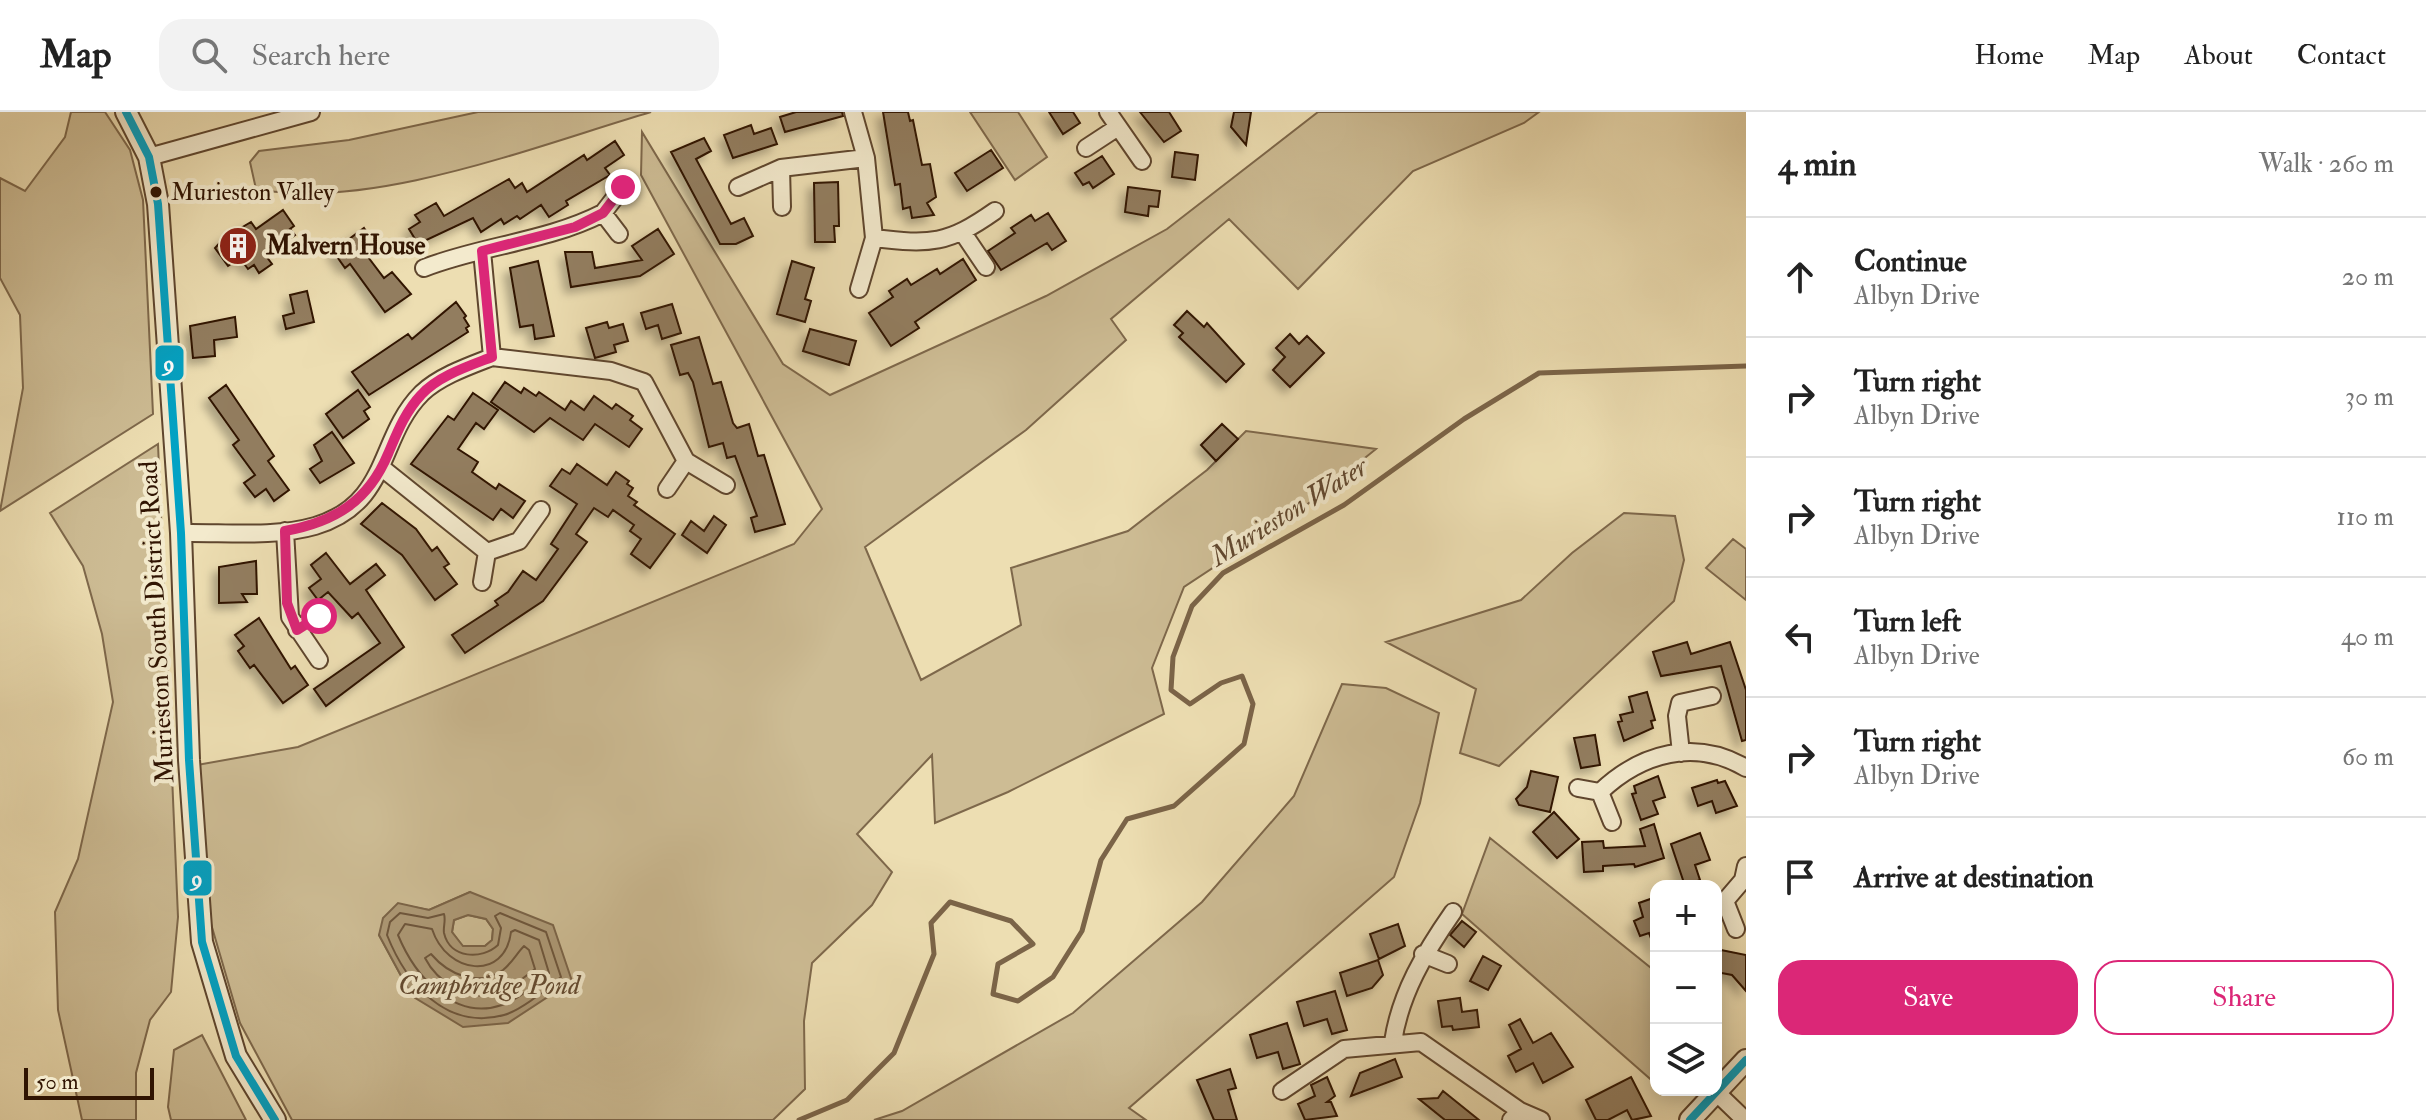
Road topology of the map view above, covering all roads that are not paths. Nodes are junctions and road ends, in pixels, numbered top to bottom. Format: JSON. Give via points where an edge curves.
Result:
{"nodes":[{"id":1,"x":126,"y":112,"type":"edge"},
{"id":2,"x":311,"y":112,"type":"edge"},
{"id":3,"x":853,"y":112,"type":"edge"},
{"id":4,"x":1108,"y":112,"type":"edge"},
{"id":5,"x":1118,"y":127,"type":"junction"},
{"id":6,"x":1086,"y":148,"type":"dead end"},
{"id":7,"x":149,"y":157,"type":"junction"},
{"id":8,"x":866,"y":158,"type":"junction"},
{"id":9,"x":1142,"y":161,"type":"dead end"},
{"id":10,"x":781,"y":168,"type":"junction"},
{"id":11,"x":623,"y":187,"type":"dead end"},
{"id":12,"x":738,"y":187,"type":"dead end"},
{"id":13,"x":782,"y":207,"type":"dead end"},
{"id":14,"x":995,"y":211,"type":"dead end"},
{"id":15,"x":603,"y":213,"type":"junction"},
{"id":16,"x":963,"y":233,"type":"junction"},
{"id":17,"x":619,"y":234,"type":"dead end"},
{"id":18,"x":874,"y":238,"type":"junction"},
{"id":19,"x":482,"y":251,"type":"junction"},
{"id":20,"x":986,"y":267,"type":"dead end"},
{"id":21,"x":424,"y":268,"type":"dead end"},
{"id":22,"x":859,"y":289,"type":"dead end"},
{"id":23,"x":492,"y":357,"type":"junction"},
{"id":24,"x":686,"y":461,"type":"junction"},
{"id":25,"x":382,"y":468,"type":"junction"},
{"id":26,"x":726,"y":485,"type":"dead end"},
{"id":27,"x":667,"y":489,"type":"dead end"},
{"id":28,"x":541,"y":510,"type":"dead end"},
{"id":29,"x":285,"y":531,"type":"junction"},
{"id":30,"x":181,"y":533,"type":"junction"},
{"id":31,"x":487,"y":552,"type":"junction"},
{"id":32,"x":482,"y":582,"type":"dead end"},
{"id":33,"x":319,"y":616,"type":"dead end"},
{"id":34,"x":297,"y":630,"type":"junction"},
{"id":35,"x":319,"y":660,"type":"dead end"},
{"id":36,"x":1712,"y":696,"type":"dead end"},
{"id":37,"x":1681,"y":753,"type":"junction"},
{"id":38,"x":1746,"y":768,"type":"edge"},
{"id":39,"x":1578,"y":788,"type":"dead end"},
{"id":40,"x":1600,"y":792,"type":"junction"},
{"id":41,"x":1612,"y":822,"type":"dead end"},
{"id":42,"x":1746,"y":866,"type":"edge"},
{"id":43,"x":1722,"y":899,"type":"edge"},
{"id":44,"x":1722,"y":902,"type":"edge"},
{"id":45,"x":1453,"y":912,"type":"dead end"},
{"id":46,"x":1736,"y":929,"type":"dead end"},
{"id":47,"x":1423,"y":954,"type":"junction"},
{"id":48,"x":1448,"y":964,"type":"dead end"},
{"id":49,"x":1393,"y":1042,"type":"junction"},
{"id":50,"x":1746,"y":1060,"type":"edge"},
{"id":51,"x":1722,"y":1086,"type":"edge"},
{"id":52,"x":1282,"y":1091,"type":"dead end"},
{"id":53,"x":1712,"y":1096,"type":"edge"},
{"id":54,"x":1720,"y":1096,"type":"edge"},
{"id":55,"x":1516,"y":1116,"type":"edge"},
{"id":56,"x":275,"y":1120,"type":"edge"},
{"id":57,"x":1541,"y":1120,"type":"edge"},
{"id":58,"x":1690,"y":1120,"type":"edge"},
{"id":59,"x":1745,"y":1120,"type":"edge"}],
"edges":[{"from":1,"to":7,"type":"street","name":"Murieston South District Road"},
{"from":2,"to":7,"type":"street"},
{"from":3,"to":8,"type":"street"},
{"from":4,"to":5,"type":"street"},
{"from":5,"to":6,"type":"street"},
{"from":5,"to":9,"type":"street"},
{"from":7,"to":30,"type":"street","name":"Murieston South District Road","via":[[158,204]]},
{"from":8,"to":10,"type":"street"},
{"from":8,"to":18,"type":"street"},
{"from":10,"to":12,"type":"street"},
{"from":10,"to":13,"type":"street"},
{"from":11,"to":15,"type":"street"},
{"from":14,"to":16,"type":"street"},
{"from":15,"to":17,"type":"street"},
{"from":15,"to":19,"type":"street","via":[[562,231]]},
{"from":16,"to":18,"type":"street","via":[[934,242]]},
{"from":16,"to":20,"type":"street"},
{"from":18,"to":22,"type":"street"},
{"from":19,"to":21,"type":"street"},
{"from":19,"to":23,"type":"street"},
{"from":23,"to":24,"type":"street","via":[[611,371],[644,382]]},
{"from":23,"to":25,"type":"street","via":[[423,392],[403,419]]},
{"from":24,"to":26,"type":"street"},
{"from":24,"to":27,"type":"street"},
{"from":25,"to":29,"type":"street","via":[[364,496],[345,512]]},
{"from":25,"to":31,"type":"street"},
{"from":28,"to":31,"type":"street","via":[[519,541]]},
{"from":29,"to":30,"type":"street"},
{"from":29,"to":34,"type":"street","via":[[287,603]]},
{"from":30,"to":56,"type":"street","name":"Murieston South District Road","via":[[202,942],[236,1056]]},
{"from":31,"to":32,"type":"street"},
{"from":33,"to":34,"type":"street"},
{"from":34,"to":35,"type":"street"},
{"from":36,"to":37,"type":"street","via":[[1680,703]]},
{"from":37,"to":38,"type":"street","via":[[1706,754]]},
{"from":37,"to":40,"type":"street","via":[[1643,760]]},
{"from":39,"to":40,"type":"street"},
{"from":40,"to":41,"type":"street"},
{"from":42,"to":43,"type":"street","via":[[1743,880]]},
{"from":44,"to":46,"type":"street"},
{"from":45,"to":47,"type":"street"},
{"from":47,"to":48,"type":"street"},
{"from":47,"to":49,"type":"street","via":[[1396,1019]]},
{"from":49,"to":52,"type":"street","via":[[1344,1049]]},
{"from":49,"to":55,"type":"street","via":[[1421,1042]]},
{"from":50,"to":51,"type":"street"},
{"from":53,"to":58,"type":"street"},
{"from":54,"to":59,"type":"street"},
{"from":55,"to":57,"type":"street"}]}
